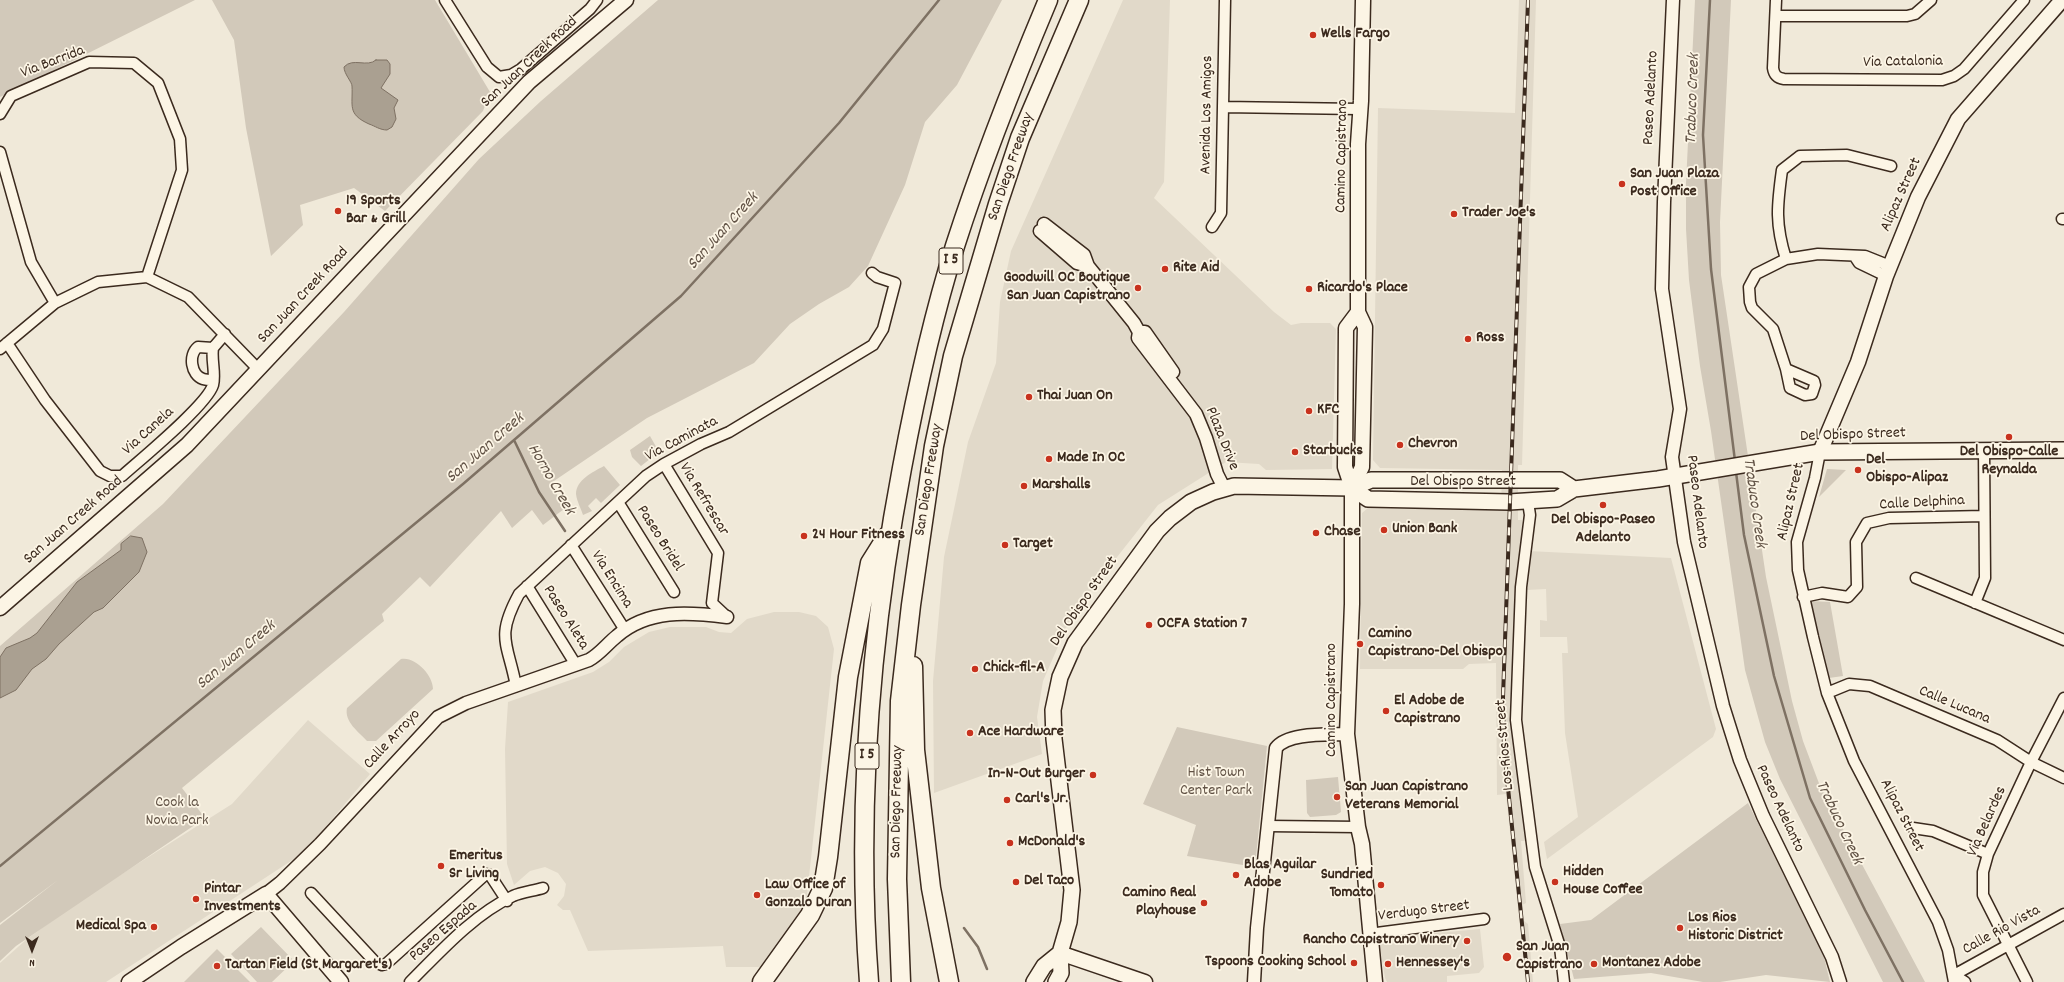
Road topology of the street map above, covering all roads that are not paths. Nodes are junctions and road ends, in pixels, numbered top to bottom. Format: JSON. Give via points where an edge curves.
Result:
{"nodes":[{"id":1,"x":445,"y":0,"type":"edge"},
{"id":2,"x":597,"y":0,"type":"edge"},
{"id":3,"x":626,"y":0,"type":"edge"},
{"id":4,"x":1048,"y":0,"type":"edge"},
{"id":5,"x":1078,"y":0,"type":"edge"},
{"id":6,"x":1225,"y":0,"type":"edge"},
{"id":7,"x":1363,"y":0,"type":"edge"},
{"id":8,"x":1673,"y":0,"type":"edge"},
{"id":9,"x":1776,"y":0,"type":"edge"},
{"id":10,"x":1931,"y":0,"type":"edge"},
{"id":11,"x":2062,"y":0,"type":"edge"},
{"id":12,"x":2023,"y":2,"type":"edge"},
{"id":13,"x":1776,"y":16,"type":"junction"},
{"id":14,"x":1223,"y":107,"type":"junction"},
{"id":15,"x":1359,"y":109,"type":"junction"},
{"id":16,"x":0,"y":114,"type":"edge"},
{"id":17,"x":0,"y":152,"type":"edge"},
{"id":18,"x":1891,"y":166,"type":"dead end"},
{"id":19,"x":1212,"y":227,"type":"dead end"},
{"id":20,"x":1042,"y":228,"type":"dead end"},
{"id":21,"x":1786,"y":259,"type":"junction"},
{"id":22,"x":1888,"y":271,"type":"junction"},
{"id":23,"x":872,"y":272,"type":"dead end"},
{"id":24,"x":147,"y":277,"type":"junction"},
{"id":25,"x":55,"y":303,"type":"junction"},
{"id":26,"x":225,"y":334,"type":"junction"},
{"id":27,"x":3,"y":346,"type":"edge"},
{"id":28,"x":213,"y":348,"type":"junction"},
{"id":29,"x":258,"y":369,"type":"junction"},
{"id":30,"x":1786,"y":369,"type":"dead end"},
{"id":31,"x":213,"y":380,"type":"junction"},
{"id":32,"x":1984,"y":450,"type":"junction"},
{"id":33,"x":2064,"y":450,"type":"edge"},
{"id":34,"x":1820,"y":452,"type":"junction"},
{"id":35,"x":664,"y":464,"type":"junction"},
{"id":36,"x":1675,"y":476,"type":"junction"},
{"id":37,"x":1224,"y":488,"type":"junction"},
{"id":38,"x":1352,"y":488,"type":"junction"},
{"id":39,"x":1574,"y":489,"type":"junction"},
{"id":40,"x":618,"y":502,"type":"junction"},
{"id":41,"x":1528,"y":502,"type":"junction"},
{"id":42,"x":1984,"y":516,"type":"junction"},
{"id":43,"x":890,"y":532,"type":"junction"},
{"id":44,"x":571,"y":546,"type":"junction"},
{"id":45,"x":1916,"y":578,"type":"dead end"},
{"id":46,"x":527,"y":586,"type":"junction"},
{"id":47,"x":674,"y":592,"type":"dead end"},
{"id":48,"x":1803,"y":596,"type":"junction"},
{"id":49,"x":1975,"y":603,"type":"junction"},
{"id":50,"x":911,"y":605,"type":"junction"},
{"id":51,"x":0,"y":608,"type":"edge"},
{"id":52,"x":727,"y":617,"type":"joint"},
{"id":53,"x":625,"y":630,"type":"junction"},
{"id":54,"x":2064,"y":640,"type":"edge"},
{"id":55,"x":576,"y":665,"type":"junction"},
{"id":56,"x":516,"y":686,"type":"junction"},
{"id":57,"x":1827,"y":693,"type":"junction"},
{"id":58,"x":2064,"y":698,"type":"edge"},
{"id":59,"x":1347,"y":734,"type":"junction"},
{"id":60,"x":2031,"y":762,"type":"junction"},
{"id":61,"x":2064,"y":778,"type":"edge"},
{"id":62,"x":1268,"y":826,"type":"junction"},
{"id":63,"x":1358,"y":827,"type":"junction"},
{"id":64,"x":1913,"y":828,"type":"dead end"},
{"id":65,"x":1988,"y":854,"type":"junction"},
{"id":66,"x":542,"y":888,"type":"dead end"},
{"id":67,"x":311,"y":893,"type":"dead end"},
{"id":68,"x":266,"y":894,"type":"junction"},
{"id":69,"x":506,"y":901,"type":"junction"},
{"id":70,"x":2064,"y":914,"type":"edge"},
{"id":71,"x":1484,"y":919,"type":"dead end"},
{"id":72,"x":1369,"y":934,"type":"junction"},
{"id":73,"x":2008,"y":945,"type":"junction"},
{"id":74,"x":1060,"y":953,"type":"junction"},
{"id":75,"x":1954,"y":978,"type":"edge"},
{"id":76,"x":128,"y":982,"type":"edge"},
{"id":77,"x":341,"y":982,"type":"edge"},
{"id":78,"x":410,"y":982,"type":"edge"},
{"id":79,"x":762,"y":982,"type":"edge"},
{"id":80,"x":869,"y":982,"type":"edge"},
{"id":81,"x":901,"y":982,"type":"edge"},
{"id":82,"x":949,"y":982,"type":"edge"},
{"id":83,"x":1034,"y":982,"type":"edge"},
{"id":84,"x":1056,"y":982,"type":"edge"},
{"id":85,"x":1145,"y":982,"type":"edge"},
{"id":86,"x":1254,"y":982,"type":"edge"},
{"id":87,"x":1375,"y":982,"type":"edge"},
{"id":88,"x":1564,"y":982,"type":"edge"},
{"id":89,"x":1840,"y":982,"type":"edge"},
{"id":90,"x":1965,"y":982,"type":"edge"},
{"id":91,"x":2027,"y":982,"type":"edge"}],
"edges":[{"from":1,"to":2,"type":"street","via":[[487,67],[499,77],[511,75],[521,69]]},
{"from":3,"to":29,"type":"main road","name":"San Juan Creek Road","via":[[529,82]]},
{"from":4,"to":43,"type":"highway","name":"San Diego Freeway","number":"I 5","via":[[990,142],[955,248],[916,393]]},
{"from":5,"to":50,"type":"highway","name":"San Diego Freeway","number":"I 5","via":[[1020,138],[953,356],[934,446]]},
{"from":6,"to":14,"type":"street","name":"Avenida Los Amigos"},
{"from":7,"to":15,"type":"main road","name":"Camino Capistrano"},
{"from":8,"to":36,"type":"street","name":"Paseo Adelanto","via":[[1662,290],[1680,409],[1672,457]]},
{"from":9,"to":13,"type":"street"},
{"from":10,"to":13,"type":"street","via":[[1915,14],[1907,16]]},
{"from":11,"to":22,"type":"main road","name":"Alipaz Street","via":[[1958,119],[1918,197]]},
{"from":12,"to":13,"type":"street","name":"Via Catalonia","via":[[1964,69],[1948,78],[1778,78],[1773,68]]},
{"from":14,"to":15,"type":"street"},
{"from":14,"to":19,"type":"street","name":"Avenida Los Amigos","via":[[1221,213]]},
{"from":15,"to":38,"type":"main road","name":"Camino Capistrano","via":[[1358,312],[1365,327],[1362,467]]},
{"from":16,"to":24,"type":"street","name":"Via Barrida","via":[[11,96],[89,62],[134,63],[158,83],[180,139],[182,170]]},
{"from":17,"to":25,"type":"street","via":[[31,262]]},
{"from":18,"to":21,"type":"street","via":[[1847,155],[1800,156],[1782,170],[1778,234]]},
{"from":20,"to":37,"type":"street","name":"Plaza Drive","via":[[1077,263],[1088,266],[1139,332],[1145,332],[1202,409],[1221,464]]},
{"from":21,"to":22,"type":"street","via":[[1818,254],[1855,257],[1859,263]]},
{"from":21,"to":30,"type":"street","via":[[1756,274],[1749,294],[1752,308],[1769,324],[1777,336]]},
{"from":22,"to":34,"type":"main road","name":"Alipaz Street","via":[[1858,362]]},
{"from":23,"to":35,"type":"street","name":"Via Caminata","via":[[877,277],[895,283],[883,329],[873,345],[729,432]]},
{"from":24,"to":25,"type":"street","via":[[98,282]]},
{"from":24,"to":26,"type":"street","via":[[188,297]]},
{"from":25,"to":27,"type":"street"},
{"from":26,"to":28,"type":"street"},
{"from":26,"to":29,"type":"street"},
{"from":27,"to":31,"type":"street","name":"Via Canela","via":[[100,471],[110,476],[122,476],[190,414],[210,393]]},
{"from":28,"to":31,"type":"street","name":"Via Canela"},
{"from":28,"to":31,"type":"street","via":[[198,347],[194,350],[191,360],[200,377],[204,380]]},
{"from":29,"to":51,"type":"main road","name":"San Juan Creek Road","via":[[182,450]]},
{"from":32,"to":33,"type":"main road","name":"Del Obispo Street"},
{"from":32,"to":34,"type":"main road","name":"Del Obispo Street"},
{"from":32,"to":42,"type":"street"},
{"from":34,"to":36,"type":"main road","name":"Del Obispo Street"},
{"from":34,"to":48,"type":"street","name":"Alipaz Street","via":[[1798,542],[1798,570]]},
{"from":35,"to":40,"type":"street","name":"Via Caminata","via":[[646,476]]},
{"from":35,"to":52,"type":"street","name":"Via Refrescar","via":[[718,553],[712,603]]},
{"from":36,"to":39,"type":"main road","name":"Del Obispo Street"},
{"from":36,"to":89,"type":"street","name":"Paseo Adelanto","via":[[1684,542],[1729,729],[1763,816],[1832,957]]},
{"from":37,"to":38,"type":"main road","name":"Del Obispo Street","via":[[1251,485]]},
{"from":37,"to":74,"type":"main road","name":"Del Obispo Street","via":[[1191,502],[1157,531],[1075,643],[1063,667],[1055,696],[1053,725],[1072,890],[1069,922]]},
{"from":38,"to":39,"type":"main road","name":"Del Obispo Street","via":[[1371,480],[1560,480]]},
{"from":38,"to":41,"type":"main road","name":"Del Obispo Street","via":[[1368,499]]},
{"from":38,"to":59,"type":"main road","name":"Camino Capistrano","via":[[1352,604]]},
{"from":39,"to":41,"type":"main road","name":"Del Obispo Street","via":[[1557,499]]},
{"from":40,"to":44,"type":"street","name":"Via Caminata"},
{"from":40,"to":47,"type":"street","name":"Paseo Bridel"},
{"from":41,"to":88,"type":"street","name":"Los Rios Street","via":[[1530,515],[1521,587],[1516,720],[1535,867],[1560,947]]},
{"from":42,"to":48,"type":"street","name":"Calle Delphina","via":[[1889,518],[1867,523],[1856,542],[1857,588],[1848,597],[1822,593]]},
{"from":42,"to":49,"type":"street","via":[[1985,578]]},
{"from":43,"to":79,"type":"highway","via":[[870,563],[848,677],[823,888],[810,915]]},
{"from":43,"to":80,"type":"highway","name":"San Diego Freeway","number":"I 5","via":[[873,651],[867,761],[864,874]]},
{"from":44,"to":46,"type":"street","name":"Via Caminata"},
{"from":44,"to":53,"type":"street","name":"Via Encima"},
{"from":45,"to":49,"type":"street"},
{"from":46,"to":55,"type":"street","name":"Paseo Aleta"},
{"from":46,"to":56,"type":"street","name":"Via Caminata","via":[[519,594],[508,614],[504,634]]},
{"from":48,"to":57,"type":"street","name":"Alipaz Street"},
{"from":49,"to":54,"type":"street"},
{"from":50,"to":81,"type":"highway","name":"San Diego Freeway","number":"I 5","via":[[900,700],[897,879]]},
{"from":50,"to":82,"type":"highway","via":[[914,750],[931,888]]},
{"from":52,"to":53,"type":"street","name":"Calle Arroyo","via":[[666,614],[647,618]]},
{"from":53,"to":55,"type":"street","name":"Calle Arroyo","via":[[600,654]]},
{"from":55,"to":56,"type":"street","name":"Calle Arroyo"},
{"from":56,"to":68,"type":"street","name":"Calle Arroyo","via":[[466,703],[438,718],[320,844],[280,884]]},
{"from":57,"to":60,"type":"street","name":"Calle Lucana","via":[[1849,684],[1870,686],[1997,740]]},
{"from":57,"to":75,"type":"street","name":"Alipaz Street","via":[[1854,761],[1938,922]]},
{"from":58,"to":60,"type":"street","name":"Via Belardes"},
{"from":59,"to":62,"type":"street","via":[[1291,738],[1280,743],[1274,754]]},
{"from":59,"to":63,"type":"main road","name":"Camino Capistrano"},
{"from":60,"to":61,"type":"street","name":"Calle Lucana"},
{"from":60,"to":65,"type":"street","name":"Via Belardes"},
{"from":62,"to":63,"type":"street"},
{"from":62,"to":86,"type":"street"},
{"from":63,"to":72,"type":"main road","name":"Camino Capistrano","via":[[1363,851]]},
{"from":64,"to":65,"type":"street","via":[[1933,831]]},
{"from":65,"to":73,"type":"street","name":"Via Belardes","via":[[1983,872],[1983,894]]},
{"from":66,"to":69,"type":"street","name":"Paseo Espada"},
{"from":67,"to":69,"type":"street","via":[[375,962],[382,965],[486,874],[490,875]]},
{"from":68,"to":76,"type":"main road","name":"Calle Arroyo"},
{"from":68,"to":77,"type":"main road"},
{"from":69,"to":78,"type":"street","name":"Paseo Espada","via":[[459,934]]},
{"from":70,"to":73,"type":"street","name":"Calle Rio Vista"},
{"from":71,"to":72,"type":"street","name":"Verdugo Street"},
{"from":72,"to":87,"type":"main road","name":"Camino Capistrano"},
{"from":73,"to":75,"type":"street","name":"Calle Rio Vista"},
{"from":73,"to":91,"type":"street","name":"Via Belardes"},
{"from":74,"to":83,"type":"main road","via":[[1044,966]]},
{"from":74,"to":84,"type":"main road","name":"Del Obispo Street","via":[[1061,973]]},
{"from":74,"to":85,"type":"main road"},
{"from":75,"to":90,"type":"street"}]}
